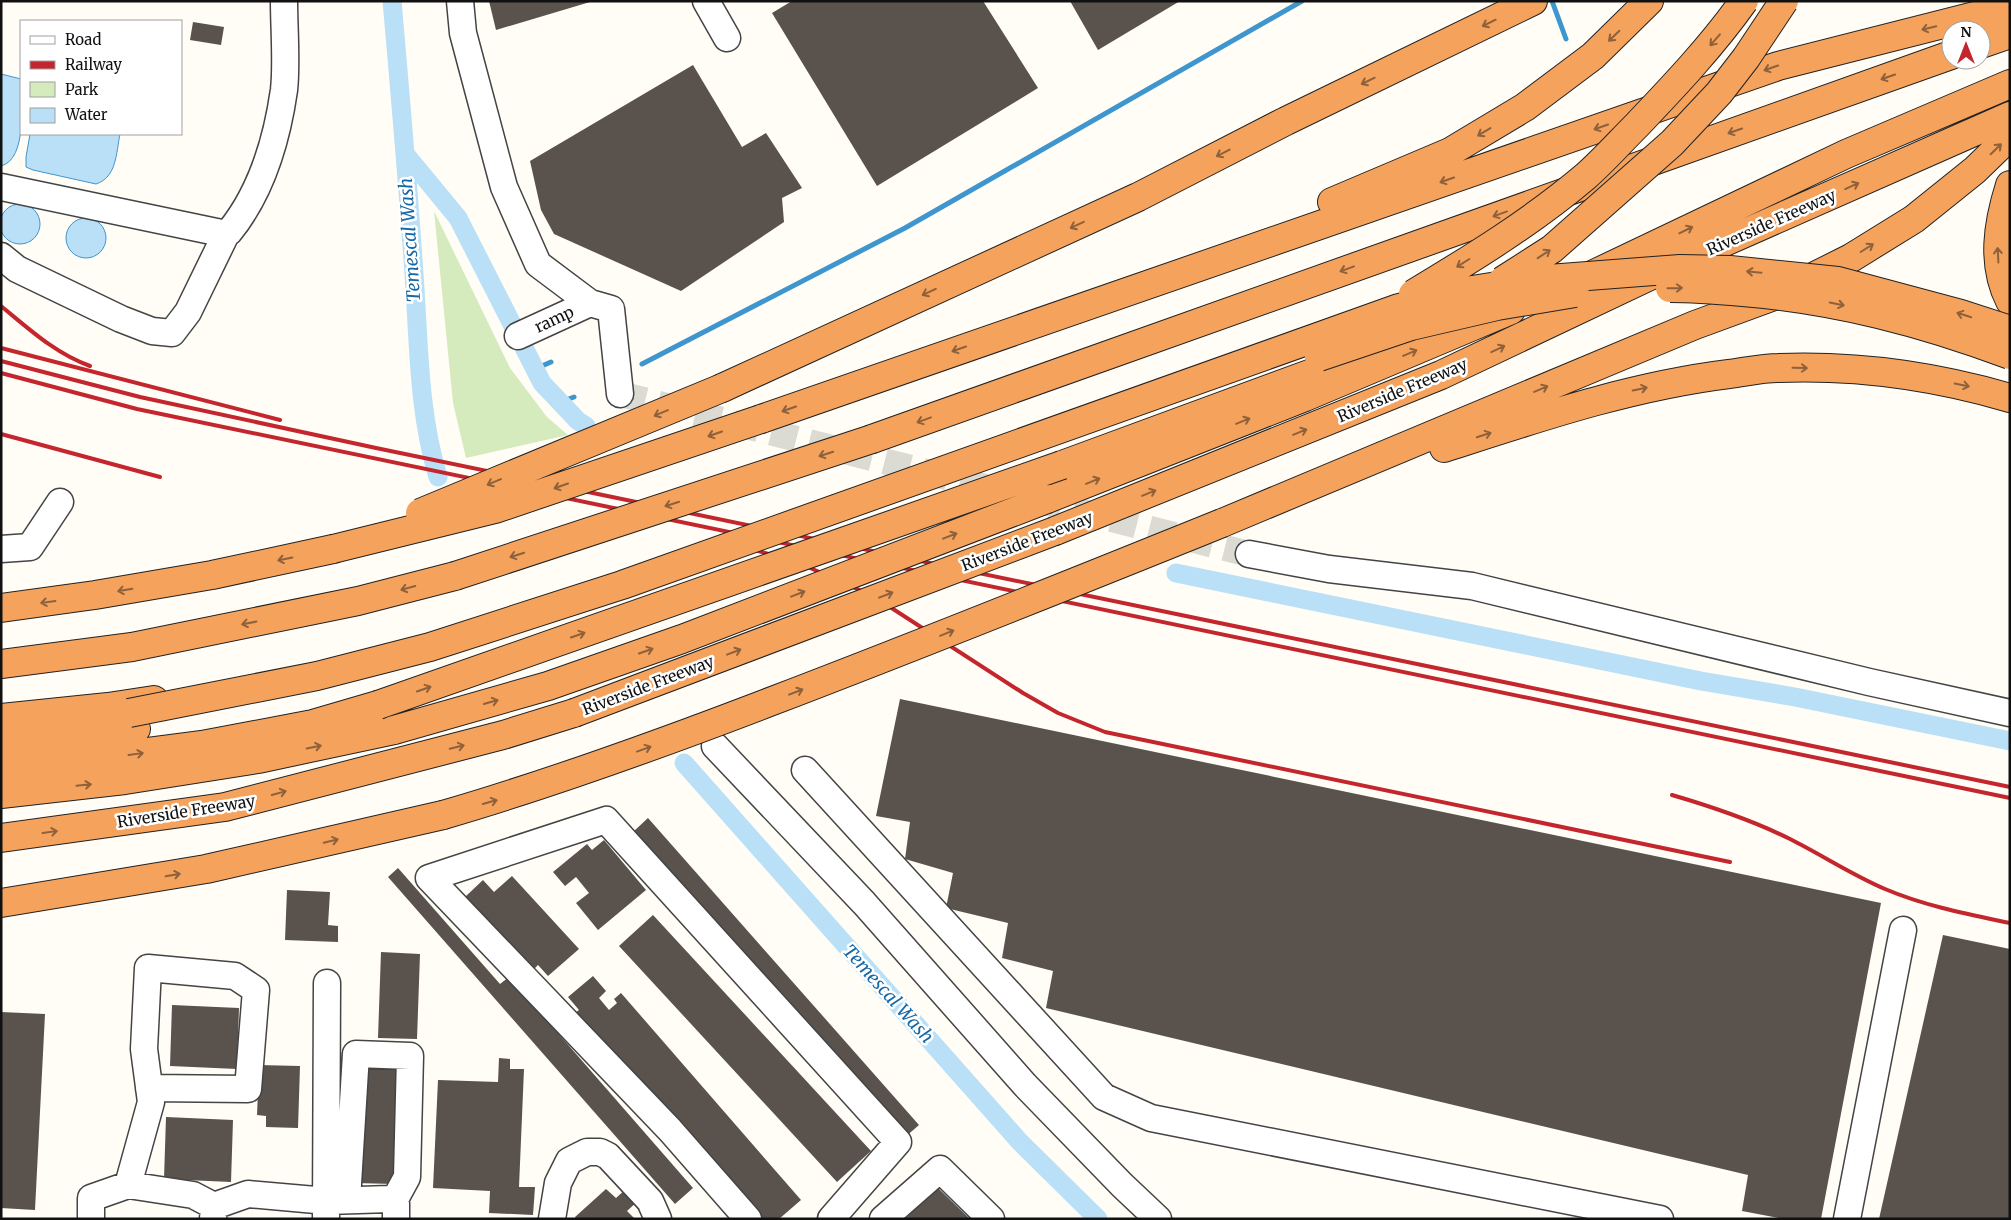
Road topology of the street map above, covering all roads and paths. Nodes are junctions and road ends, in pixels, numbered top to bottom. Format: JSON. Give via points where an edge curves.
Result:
{"nodes":[{"id":1,"x":284,"y":1,"type":"edge"},
{"id":2,"x":460,"y":1,"type":"edge"},
{"id":3,"x":706,"y":1,"type":"edge"},
{"id":4,"x":1533,"y":1,"type":"edge"},
{"id":5,"x":1648,"y":1,"type":"edge"},
{"id":6,"x":1744,"y":1,"type":"edge"},
{"id":7,"x":1784,"y":1,"type":"edge"},
{"id":8,"x":2010,"y":7,"type":"edge"},
{"id":9,"x":2010,"y":34,"type":"edge"},
{"id":10,"x":727,"y":38,"type":"dead end"},
{"id":11,"x":1991,"y":41,"type":"edge"},
{"id":12,"x":1941,"y":59,"type":"edge"},
{"id":13,"x":2010,"y":84,"type":"edge"},
{"id":14,"x":2010,"y":116,"type":"edge"},
{"id":15,"x":2010,"y":136,"type":"edge"},
{"id":16,"x":2010,"y":185,"type":"edge"},
{"id":17,"x":1,"y":187,"type":"edge"},
{"id":18,"x":226,"y":234,"type":"junction"},
{"id":19,"x":1,"y":256,"type":"edge"},
{"id":20,"x":2010,"y":301,"type":"edge"},
{"id":21,"x":590,"y":303,"type":"junction"},
{"id":22,"x":2010,"y":330,"type":"edge"},
{"id":23,"x":1005,"y":333,"type":"junction"},
{"id":24,"x":518,"y":336,"type":"dead end"},
{"id":25,"x":2010,"y":355,"type":"edge"},
{"id":26,"x":620,"y":394,"type":"dead end"},
{"id":27,"x":2010,"y":398,"type":"edge"},
{"id":28,"x":60,"y":502,"type":"dead end"},
{"id":29,"x":1222,"y":523,"type":"junction"},
{"id":30,"x":1,"y":549,"type":"edge"},
{"id":31,"x":333,"y":549,"type":"junction"},
{"id":32,"x":1249,"y":554,"type":"tunnel mouth"},
{"id":33,"x":1,"y":608,"type":"edge"},
{"id":34,"x":132,"y":647,"type":"junction"},
{"id":35,"x":1,"y":664,"type":"edge"},
{"id":36,"x":1,"y":683,"type":"edge"},
{"id":37,"x":2010,"y":713,"type":"edge"},
{"id":38,"x":1,"y":718,"type":"edge"},
{"id":39,"x":133,"y":721,"type":"junction"},
{"id":40,"x":1,"y":729,"type":"edge"},
{"id":41,"x":1,"y":746,"type":"edge"},
{"id":42,"x":715,"y":746,"type":"dead end"},
{"id":43,"x":805,"y":770,"type":"dead end"},
{"id":44,"x":1,"y":771,"type":"edge"},
{"id":45,"x":1,"y":794,"type":"edge"},
{"id":46,"x":1,"y":838,"type":"edge"},
{"id":47,"x":124,"y":883,"type":"junction"},
{"id":48,"x":1,"y":893,"type":"edge"},
{"id":49,"x":1,"y":903,"type":"edge"},
{"id":50,"x":1903,"y":930,"type":"dead end"},
{"id":51,"x":327,"y":983,"type":"dead end"},
{"id":52,"x":149,"y":1088,"type":"junction"},
{"id":53,"x":128,"y":1185,"type":"junction"},
{"id":54,"x":334,"y":1206,"type":"edge"},
{"id":55,"x":395,"y":1210,"type":"edge"},
{"id":56,"x":214,"y":1212,"type":"edge"},
{"id":57,"x":91,"y":1219,"type":"edge"},
{"id":58,"x":552,"y":1219,"type":"edge"},
{"id":59,"x":658,"y":1219,"type":"edge"},
{"id":60,"x":748,"y":1219,"type":"edge"},
{"id":61,"x":831,"y":1219,"type":"edge"},
{"id":62,"x":884,"y":1219,"type":"edge"},
{"id":63,"x":990,"y":1219,"type":"edge"},
{"id":64,"x":1158,"y":1219,"type":"edge"},
{"id":65,"x":1660,"y":1219,"type":"edge"},
{"id":66,"x":1847,"y":1219,"type":"edge"}],
"edges":[{"from":1,"to":18,"type":"lane","via":[[284,89],[273,143],[243,214]]},
{"from":2,"to":21,"type":"lane","via":[[463,33],[504,188],[538,264]]},
{"from":3,"to":10,"type":"lane"},
{"from":4,"to":31,"type":"highway","one_way":true,"bridge":true,"via":[[1138,196],[722,388]]},
{"from":5,"to":23,"type":"highway","one_way":true,"via":[[1586,62],[1525,107],[1450,152],[1249,238]]},
{"from":6,"to":38,"type":"highway","one_way":true,"bridge":true,"via":[[1681,80],[1586,175],[1466,262],[1392,308],[1338,336],[1051,441],[489,631],[189,694],[108,708]]},
{"from":44,"to":7,"type":"highway","one_way":true,"bridge":true,"via":[[202,745],[313,724],[378,705],[1062,465],[1369,352],[1459,309],[1552,249],[1672,144],[1746,58]]},
{"from":8,"to":23,"type":"highway","one_way":true,"via":[[1778,66]]},
{"from":9,"to":11,"type":"highway"},
{"from":12,"to":34,"type":"highway","one_way":true,"bridge":true,"via":[[872,438],[455,576],[358,601]]},
{"from":45,"to":13,"type":"highway","one_way":true,"bridge":true,"via":[[126,780],[258,759],[394,730],[548,686],[682,639],[1305,397],[1573,284],[1846,154]]},
{"from":46,"to":14,"type":"highway","name":"Riverside Freeway","one_way":true,"bridge":true,"via":[[225,808],[503,735],[574,713],[1055,531],[1441,376],[1677,263]]},
{"from":29,"to":15,"type":"highway","one_way":true,"bridge":true,"via":[[1695,325],[1777,295],[1851,258],[1914,219],[1975,170]]},
{"from":20,"to":16,"type":"highway","one_way":true,"via":[[2000,273],[1998,250]]},
{"from":17,"to":18,"type":"lane"},
{"from":18,"to":19,"type":"lane","via":[[188,312],[172,333],[152,332],[121,320],[17,269]]},
{"from":21,"to":24,"type":"lane","name":"ramp"},
{"from":21,"to":26,"type":"lane","via":[[611,309]]},
{"from":22,"to":39,"type":"highway","one_way":true,"bridge":true,"via":[[1838,281],[1730,270],[1680,269],[1535,280],[1466,291],[1399,308],[622,585],[430,647]]},
{"from":23,"to":31,"type":"highway","one_way":true,"bridge":true,"via":[[495,509]]},
{"from":39,"to":25,"type":"highway","one_way":true,"bridge":true,"via":[[254,707],[414,667],[498,642],[945,490],[1392,332],[1497,306],[1588,291],[1690,288],[1764,294],[1830,302],[1895,317]]},
{"from":29,"to":27,"type":"highway","one_way":true,"via":[[1533,419],[1635,390],[1704,377],[1777,368],[1836,369],[1903,374]]},
{"from":28,"to":30,"type":"lane","via":[[30,547]]},
{"from":47,"to":29,"type":"highway","one_way":true,"bridge":true,"via":[[206,869],[500,799],[683,735],[859,668]]},
{"from":31,"to":33,"type":"highway","one_way":true,"via":[[212,575]]},
{"from":32,"to":37,"type":"lane","via":[[1329,569],[1472,586]]},
{"from":34,"to":35,"type":"highway"},
{"from":34,"to":36,"type":"highway","via":[[54,672]]},
{"from":39,"to":40,"type":"highway"},
{"from":39,"to":41,"type":"highway"},
{"from":42,"to":64,"type":"lane","via":[[864,903],[1025,1085]]},
{"from":43,"to":65,"type":"lane","via":[[1104,1097],[1152,1118]]},
{"from":47,"to":48,"type":"highway"},
{"from":47,"to":49,"type":"highway"},
{"from":50,"to":66,"type":"lane"},
{"from":51,"to":54,"type":"lane"},
{"from":52,"to":52,"type":"lane","via":[[144,1049],[148,968],[235,976],[256,990],[248,1089]]},
{"from":52,"to":53,"type":"lane","via":[[151,1102]]},
{"from":53,"to":56,"type":"lane","via":[[193,1195]]},
{"from":53,"to":57,"type":"lane","via":[[92,1198]]},
{"from":54,"to":55,"type":"lane","via":[[390,1199]]},
{"from":54,"to":55,"type":"lane","via":[[356,1054],[410,1056],[407,1177]]},
{"from":54,"to":56,"type":"lane","via":[[248,1194]]},
{"from":58,"to":59,"type":"lane","via":[[558,1183],[570,1161],[587,1152],[600,1152],[608,1156],[650,1201]]},
{"from":60,"to":61,"type":"lane","via":[[670,1130],[429,878],[606,820],[898,1142]]},
{"from":62,"to":63,"type":"lane","via":[[940,1168]]}]}
